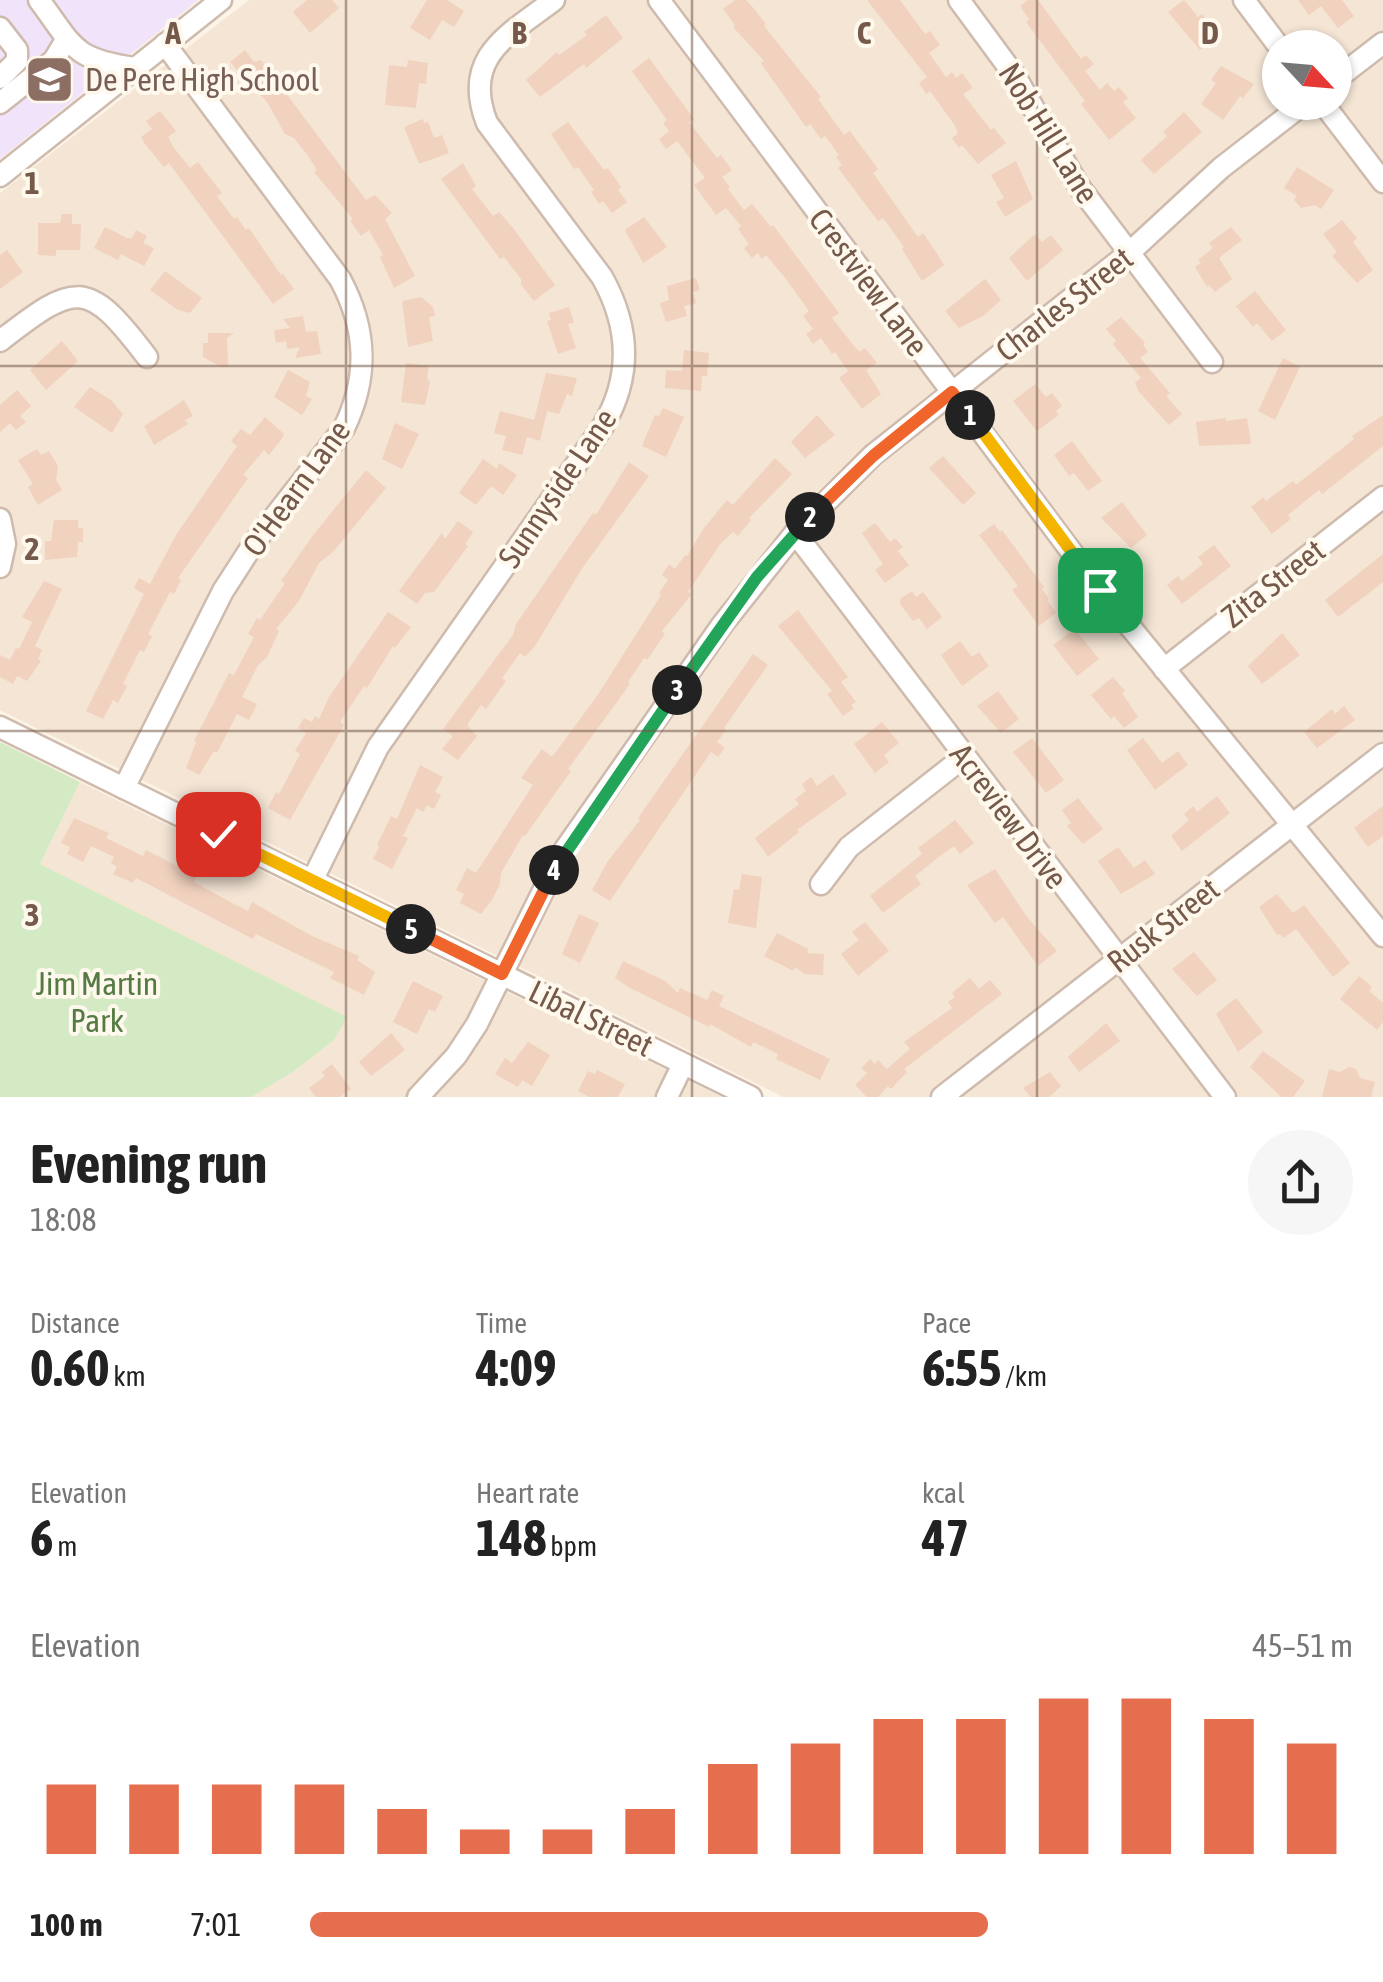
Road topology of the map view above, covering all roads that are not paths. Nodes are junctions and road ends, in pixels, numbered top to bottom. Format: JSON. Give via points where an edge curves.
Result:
{"nodes":[{"id":1,"x":38,"y":0,"type":"edge"},
{"id":2,"x":221,"y":0,"type":"edge"},
{"id":3,"x":554,"y":0,"type":"edge"},
{"id":4,"x":659,"y":0,"type":"edge"},
{"id":5,"x":959,"y":0,"type":"edge"},
{"id":6,"x":1244,"y":0,"type":"edge"},
{"id":7,"x":0,"y":28,"type":"edge"},
{"id":8,"x":1266,"y":30,"type":"edge"},
{"id":9,"x":66,"y":40,"type":"junction"},
{"id":10,"x":165,"y":44,"type":"junction"},
{"id":11,"x":1383,"y":44,"type":"edge"},
{"id":12,"x":1352,"y":67,"type":"edge"},
{"id":13,"x":135,"y":68,"type":"junction"},
{"id":14,"x":0,"y":78,"type":"edge"},
{"id":15,"x":0,"y":103,"type":"edge"},
{"id":16,"x":1283,"y":120,"type":"edge"},
{"id":17,"x":1336,"y":120,"type":"edge"},
{"id":18,"x":0,"y":176,"type":"edge"},
{"id":19,"x":1383,"y":182,"type":"edge"},
{"id":20,"x":1129,"y":252,"type":"junction"},
{"id":21,"x":0,"y":341,"type":"edge"},
{"id":22,"x":147,"y":357,"type":"dead end"},
{"id":23,"x":1212,"y":362,"type":"dead end"},
{"id":24,"x":952,"y":392,"type":"junction"},
{"id":25,"x":1383,"y":497,"type":"edge"},
{"id":26,"x":0,"y":519,"type":"edge"},
{"id":27,"x":795,"y":533,"type":"junction"},
{"id":28,"x":0,"y":567,"type":"edge"},
{"id":29,"x":1164,"y":668,"type":"junction"},
{"id":30,"x":0,"y":727,"type":"edge"},
{"id":31,"x":1383,"y":754,"type":"edge"},
{"id":32,"x":964,"y":757,"type":"junction"},
{"id":33,"x":124,"y":788,"type":"junction"},
{"id":34,"x":1294,"y":823,"type":"junction"},
{"id":35,"x":312,"y":880,"type":"junction"},
{"id":36,"x":822,"y":884,"type":"dead end"},
{"id":37,"x":1383,"y":936,"type":"edge"},
{"id":38,"x":1118,"y":960,"type":"junction"},
{"id":39,"x":502,"y":974,"type":"junction"},
{"id":40,"x":684,"y":1064,"type":"junction"},
{"id":41,"x":418,"y":1097,"type":"edge"},
{"id":42,"x":666,"y":1097,"type":"edge"},
{"id":43,"x":751,"y":1097,"type":"edge"},
{"id":44,"x":942,"y":1097,"type":"edge"},
{"id":45,"x":1225,"y":1097,"type":"edge"}],
"edges":[{"from":1,"to":9,"type":"street"},
{"from":2,"to":10,"type":"street"},
{"from":3,"to":35,"type":"street","name":"Sunnyside Lane","via":[[491,50],[480,76],[480,106],[613,298],[624,340],[622,379],[602,426],[378,747]]},
{"from":4,"to":24,"type":"street","name":"Crestview Lane"},
{"from":5,"to":20,"type":"street","name":"Nob Hill Lane"},
{"from":6,"to":8,"type":"street"},
{"from":7,"to":14,"type":"street","via":[[18,50],[17,61]]},
{"from":9,"to":13,"type":"street","via":[[100,63]]},
{"from":9,"to":15,"type":"street","via":[[54,60]]},
{"from":10,"to":13,"type":"street"},
{"from":10,"to":33,"type":"street","name":"O'Hearn Lane","via":[[340,279],[358,320],[363,364],[344,428],[223,591]]},
{"from":11,"to":12,"type":"street"},
{"from":13,"to":18,"type":"street"},
{"from":16,"to":20,"type":"street","name":"Charles Street"},
{"from":17,"to":19,"type":"street"},
{"from":20,"to":23,"type":"street","name":"Nob Hill Lane"},
{"from":20,"to":24,"type":"street","name":"Charles Street"},
{"from":21,"to":22,"type":"street","via":[[48,304],[82,298],[116,316]]},
{"from":24,"to":27,"type":"street","name":"Charles Street","via":[[873,456]]},
{"from":24,"to":29,"type":"street","name":"Crestview Lane"},
{"from":25,"to":29,"type":"street","name":"Zita Street"},
{"from":26,"to":28,"type":"street"},
{"from":27,"to":32,"type":"street","name":"Acreview Drive"},
{"from":27,"to":39,"type":"street","name":"Charles Street","via":[[561,855]]},
{"from":29,"to":34,"type":"street","name":"Crestview Lane"},
{"from":30,"to":33,"type":"street","name":"Libal Street"},
{"from":31,"to":34,"type":"street","name":"Rusk Street"},
{"from":32,"to":36,"type":"street","via":[[849,847]]},
{"from":32,"to":38,"type":"street","name":"Acreview Drive"},
{"from":33,"to":35,"type":"street","name":"Libal Street"},
{"from":34,"to":37,"type":"street","name":"Crestview Lane"},
{"from":34,"to":38,"type":"street","name":"Rusk Street"},
{"from":35,"to":39,"type":"street","name":"Libal Street"},
{"from":38,"to":44,"type":"street","name":"Rusk Street"},
{"from":38,"to":45,"type":"street","name":"Acreview Drive"},
{"from":39,"to":40,"type":"street","name":"Libal Street"},
{"from":39,"to":41,"type":"street","name":"Charles Street","via":[[456,1056]]},
{"from":40,"to":42,"type":"street"},
{"from":40,"to":43,"type":"street","name":"Libal Street"}]}
